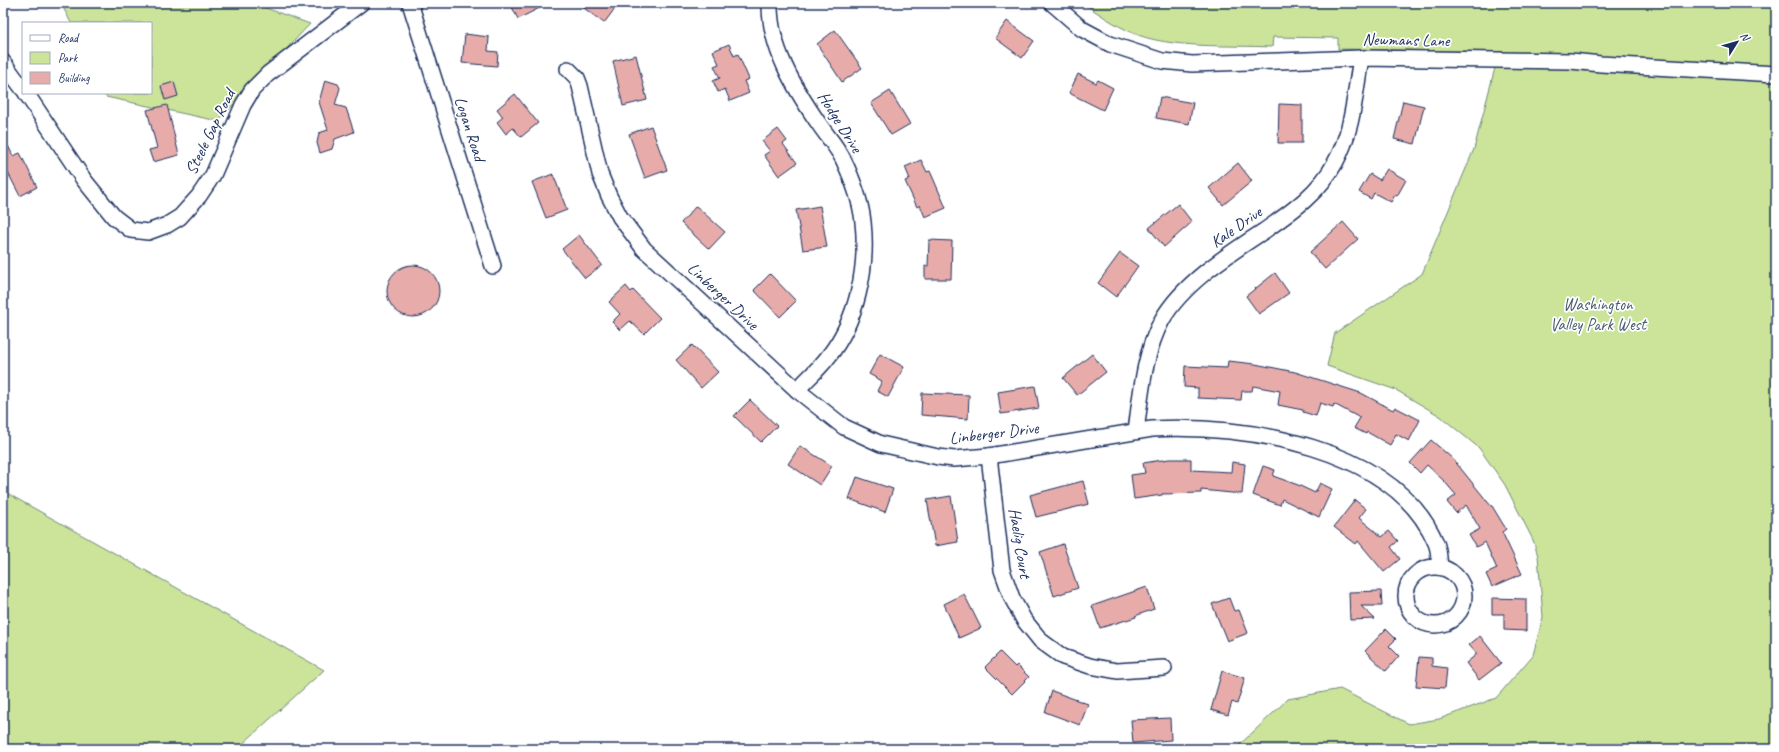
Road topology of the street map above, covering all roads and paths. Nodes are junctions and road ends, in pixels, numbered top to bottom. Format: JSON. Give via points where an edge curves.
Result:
{"nodes":[{"id":1,"x":361,"y":3,"type":"edge"},
{"id":2,"x":410,"y":3,"type":"edge"},
{"id":3,"x":770,"y":3,"type":"edge"},
{"id":4,"x":1052,"y":3,"type":"edge"},
{"id":5,"x":1361,"y":58,"type":"junction"},
{"id":6,"x":3,"y":62,"type":"edge"},
{"id":7,"x":568,"y":69,"type":"dead end"},
{"id":8,"x":1776,"y":74,"type":"edge"},
{"id":9,"x":22,"y":88,"type":"edge"},
{"id":10,"x":27,"y":94,"type":"edge"},
{"id":11,"x":494,"y":266,"type":"dead end"},
{"id":12,"x":797,"y":390,"type":"junction"},
{"id":13,"x":1136,"y":431,"type":"junction"},
{"id":14,"x":989,"y":456,"type":"junction"},
{"id":15,"x":1440,"y":567,"type":"dead end"},
{"id":16,"x":1164,"y":668,"type":"dead end"}],
"edges":[{"from":1,"to":10,"type":"street","name":"Steele Gap Road","via":[[268,74],[252,90],[212,175],[199,196],[174,221],[148,232],[130,230],[114,217],[84,180]]},
{"from":2,"to":11,"type":"street","name":"Logan Road"},
{"from":3,"to":12,"type":"street","name":"Hodge Drive","via":[[774,37],[780,56],[803,101],[843,159],[863,221],[864,245],[860,287],[852,312],[842,337],[828,357]]},
{"from":4,"to":5,"type":"street","name":"Newmans Lane","via":[[1082,29],[1110,44],[1162,61],[1192,64]]},
{"from":5,"to":8,"type":"street","name":"Newmans Lane","via":[[1571,61]]},
{"from":5,"to":13,"type":"street","name":"Kale Drive","via":[[1347,137],[1335,163],[1317,189],[1295,209],[1207,270],[1173,304],[1162,320],[1145,370]]},
{"from":6,"to":9,"type":"street"},
{"from":7,"to":12,"type":"street","name":"Linberger Drive","via":[[577,78],[580,86],[600,174],[620,218],[644,249]]},
{"from":12,"to":14,"type":"street","name":"Linberger Drive","via":[[844,426],[881,444],[954,459]]},
{"from":13,"to":14,"type":"street","name":"Linberger Drive"},
{"from":13,"to":15,"type":"street","name":"Linberger Drive","via":[[1178,427],[1245,432],[1284,440],[1340,457],[1369,471],[1398,493],[1416,512],[1436,545]]},
{"from":14,"to":16,"type":"street","name":"Haelig Court","via":[[1002,570],[1012,598],[1024,620],[1037,636],[1063,657],[1090,666],[1117,671]]}]}
